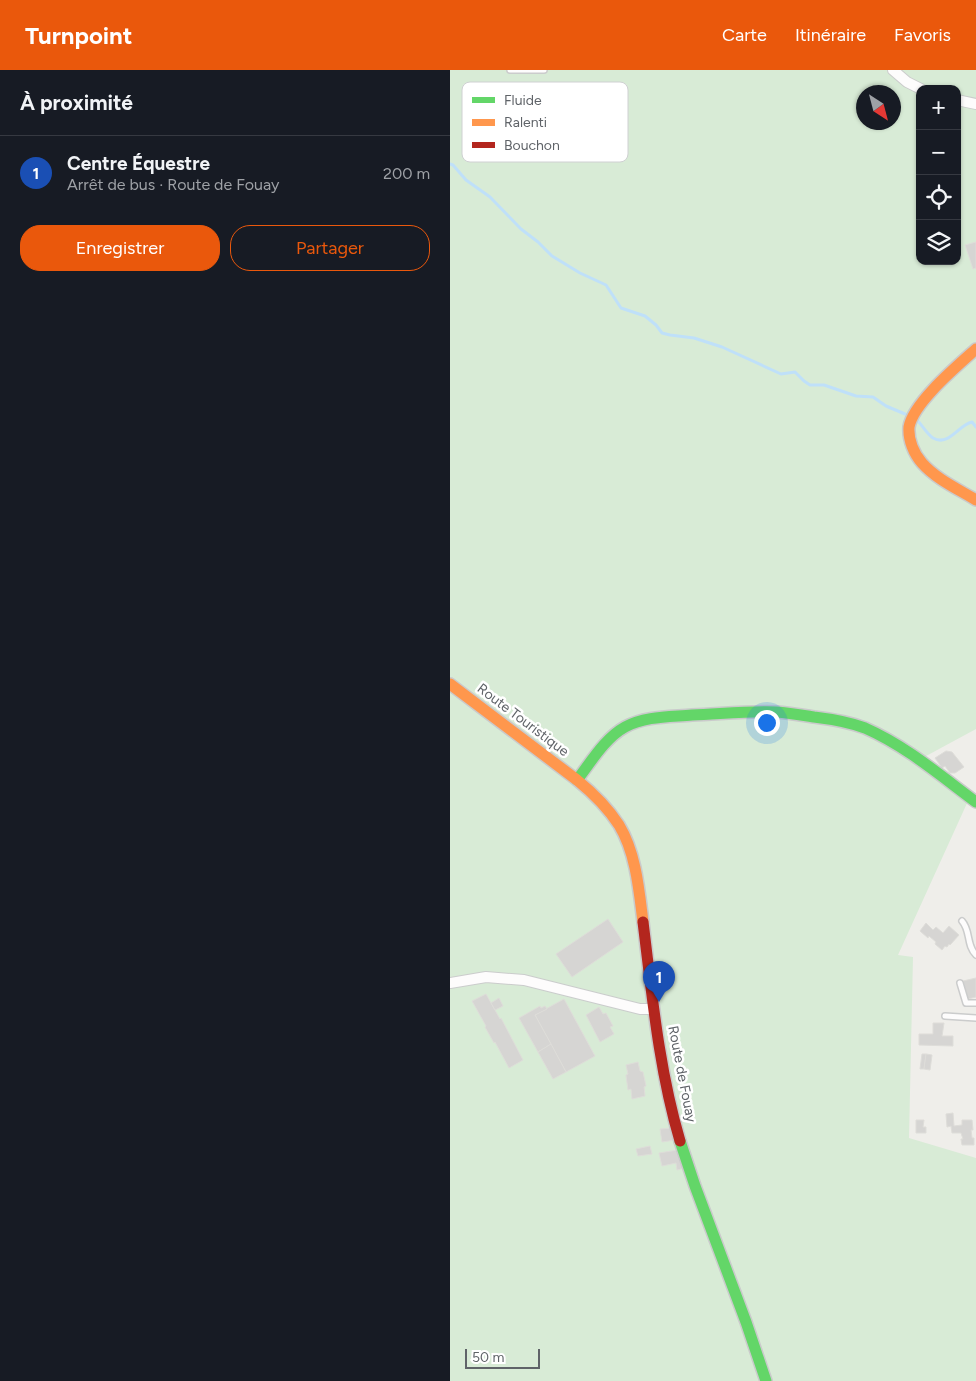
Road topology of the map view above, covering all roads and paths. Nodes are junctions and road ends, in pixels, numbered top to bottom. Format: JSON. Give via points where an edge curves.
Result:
{"nodes":[{"id":1,"x":510,"y":70,"type":"edge"},
{"id":2,"x":544,"y":70,"type":"edge"},
{"id":3,"x":893,"y":70,"type":"edge"},
{"id":4,"x":916,"y":86,"type":"edge"},
{"id":5,"x":961,"y":101,"type":"edge"},
{"id":6,"x":976,"y":104,"type":"edge"},
{"id":7,"x":976,"y":349,"type":"edge"},
{"id":8,"x":976,"y":500,"type":"edge"},
{"id":9,"x":450,"y":684,"type":"edge"},
{"id":10,"x":577,"y":780,"type":"junction"},
{"id":11,"x":976,"y":802,"type":"edge"},
{"id":12,"x":962,"y":921,"type":"dead end"},
{"id":13,"x":976,"y":955,"type":"edge"},
{"id":14,"x":450,"y":983,"type":"edge"},
{"id":15,"x":960,"y":983,"type":"dead end"},
{"id":16,"x":976,"y":1003,"type":"edge"},
{"id":17,"x":654,"y":1009,"type":"junction"},
{"id":18,"x":946,"y":1016,"type":"dead end"},
{"id":19,"x":976,"y":1018,"type":"edge"},
{"id":20,"x":766,"y":1381,"type":"edge"}],
"edges":[{"from":1,"to":2,"type":"lane"},
{"from":3,"to":4,"type":"street"},
{"from":5,"to":6,"type":"street"},
{"from":7,"to":8,"type":"street","via":[[914,412],[909,426],[909,438],[922,462]]},
{"from":9,"to":10,"type":"street","name":"Route Touristique"},
{"from":10,"to":11,"type":"street","via":[[617,732],[637,722],[693,715],[774,712],[830,719],[869,730],[920,761]]},
{"from":10,"to":17,"type":"street","name":"Route de Fouay","via":[[612,814],[627,843],[636,876]]},
{"from":12,"to":13,"type":"lane"},
{"from":14,"to":17,"type":"street","via":[[486,977],[524,980],[640,1010]]},
{"from":15,"to":16,"type":"lane","via":[[966,1003]]},
{"from":17,"to":20,"type":"street","name":"Route de Fouay","via":[[674,1121],[693,1183]]},
{"from":18,"to":19,"type":"lane"}]}
